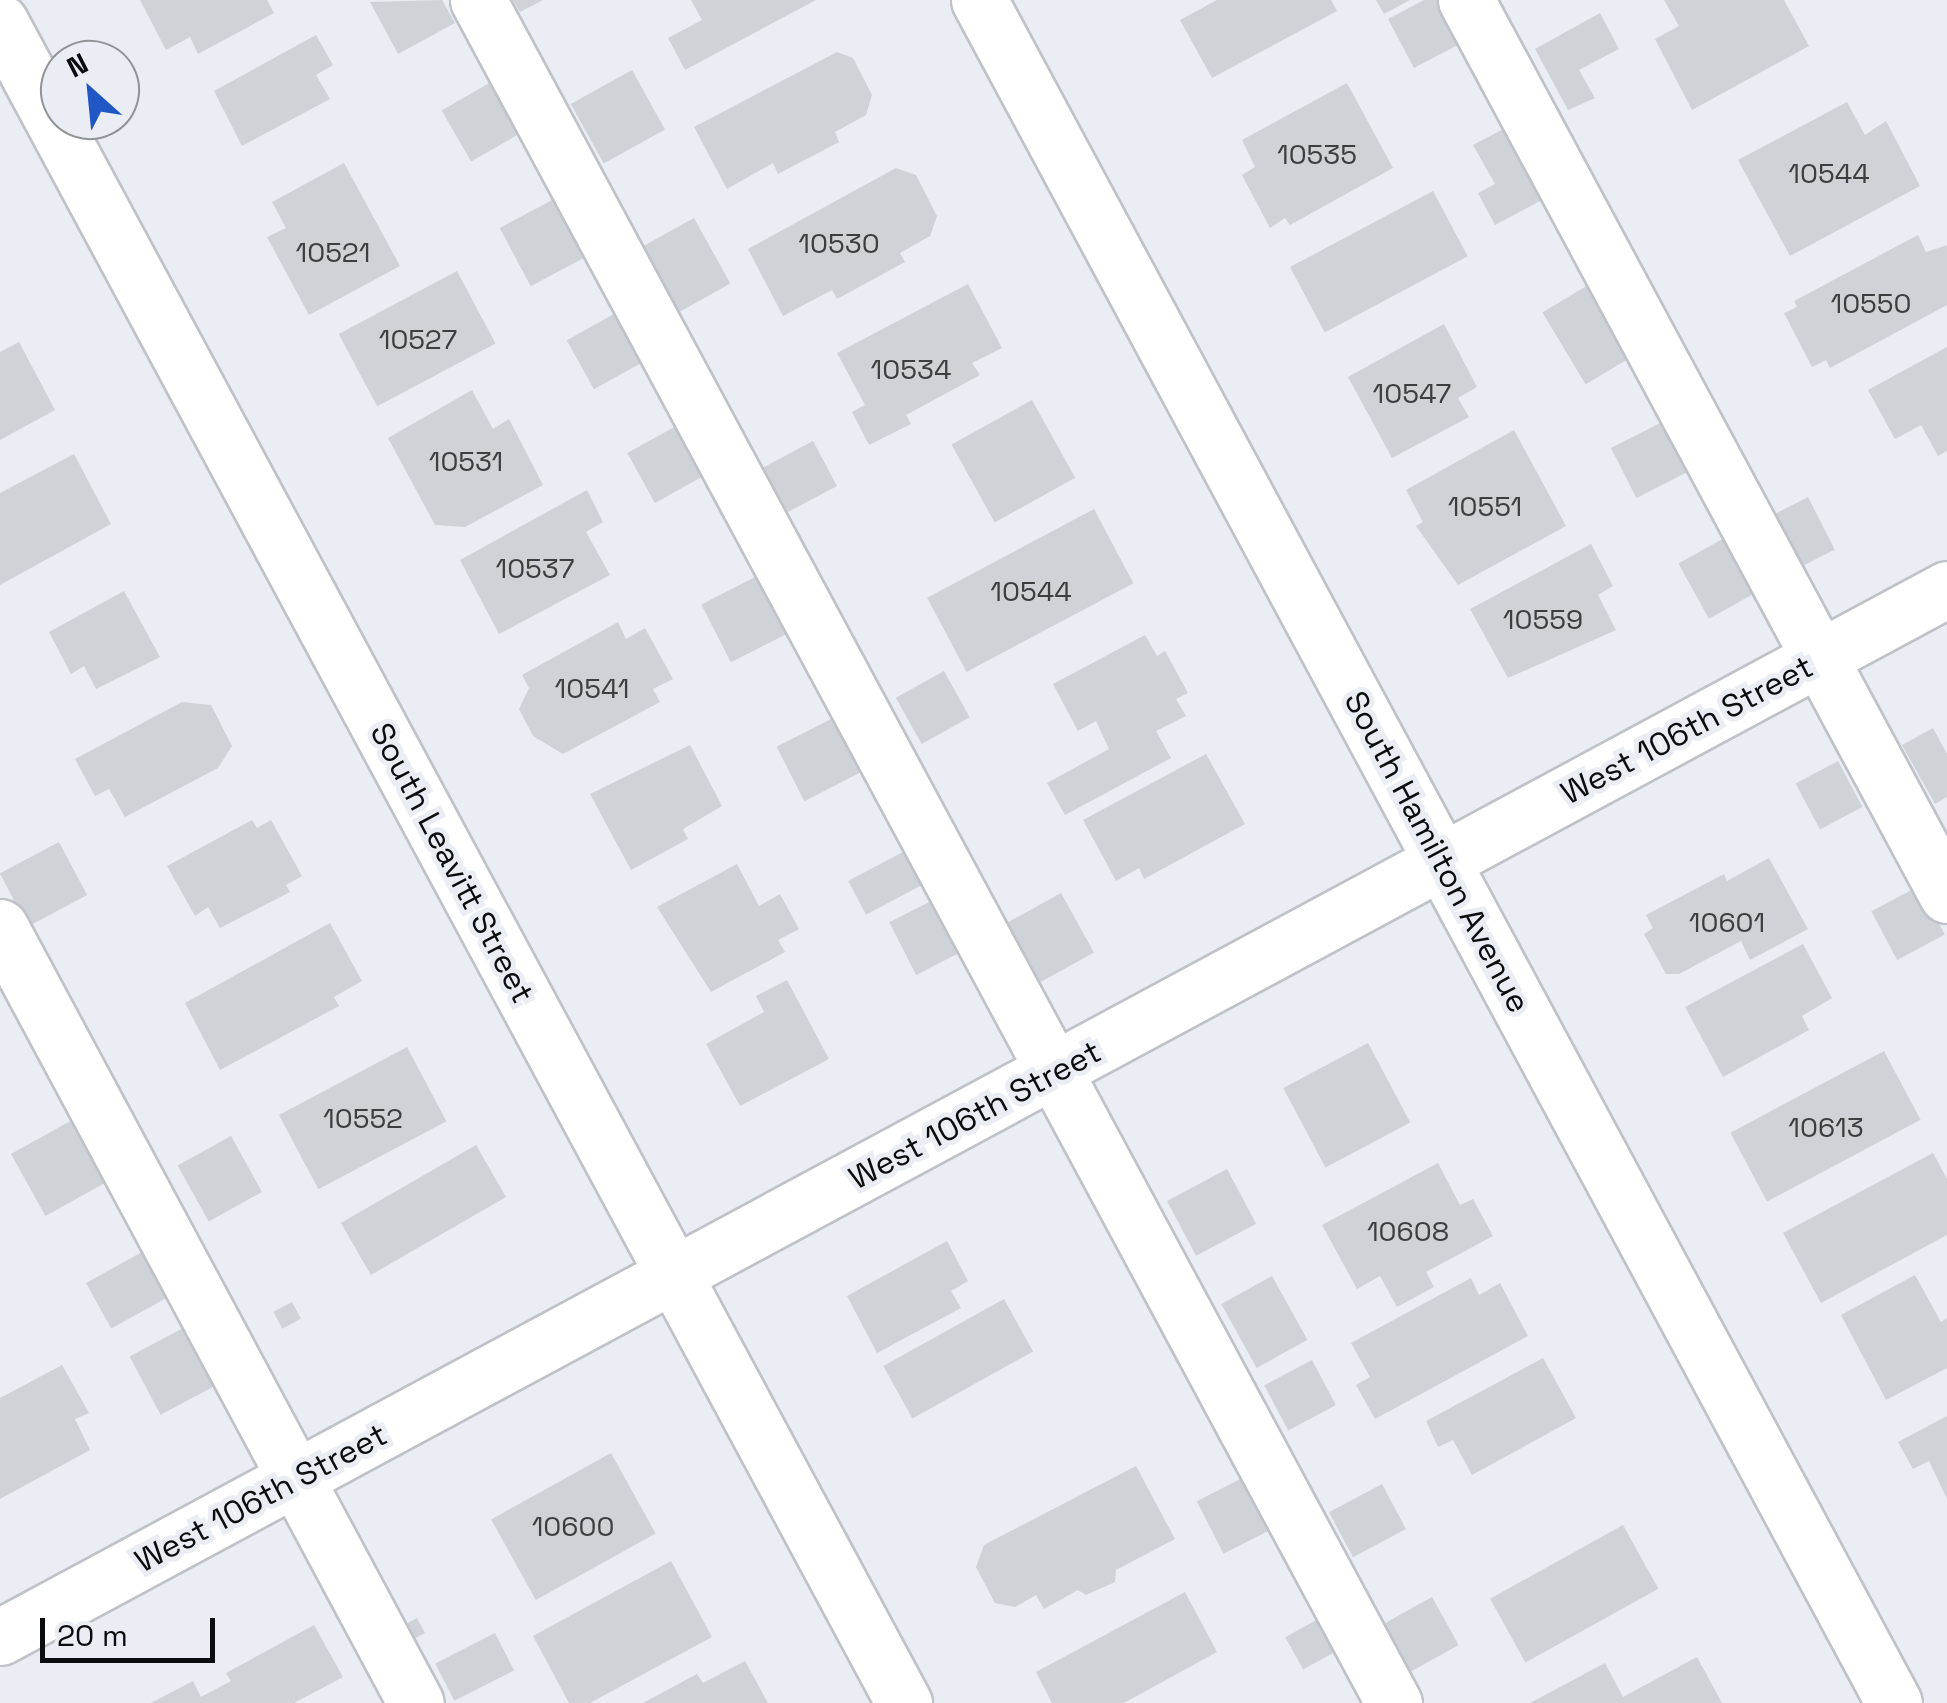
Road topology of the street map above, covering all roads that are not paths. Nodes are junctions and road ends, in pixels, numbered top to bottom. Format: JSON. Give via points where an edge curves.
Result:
{"nodes":[{"id":1,"x":478,"y":0,"type":"edge"},
{"id":2,"x":979,"y":0,"type":"edge"},
{"id":3,"x":1466,"y":0,"type":"edge"},
{"id":4,"x":0,"y":22,"type":"edge"},
{"id":5,"x":1947,"y":589,"type":"edge"},
{"id":6,"x":1820,"y":658,"type":"junction"},
{"id":7,"x":1442,"y":861,"type":"junction"},
{"id":8,"x":1947,"y":895,"type":"edge"},
{"id":9,"x":0,"y":927,"type":"edge"},
{"id":10,"x":1055,"y":1072,"type":"junction"},
{"id":11,"x":674,"y":1276,"type":"junction"},
{"id":12,"x":296,"y":1479,"type":"junction"},
{"id":13,"x":0,"y":1636,"type":"edge"},
{"id":14,"x":416,"y":1703,"type":"edge"},
{"id":15,"x":904,"y":1703,"type":"edge"},
{"id":16,"x":1394,"y":1703,"type":"edge"},
{"id":17,"x":1894,"y":1703,"type":"edge"}],
"edges":[{"from":1,"to":10,"type":"street"},
{"from":2,"to":7,"type":"street","name":"South Hamilton Avenue"},
{"from":3,"to":6,"type":"street"},
{"from":4,"to":11,"type":"street","name":"South Leavitt Street"},
{"from":5,"to":6,"type":"street","name":"West 106th Street"},
{"from":6,"to":7,"type":"street","name":"West 106th Street"},
{"from":6,"to":8,"type":"street"},
{"from":7,"to":10,"type":"street","name":"West 106th Street"},
{"from":7,"to":17,"type":"street","name":"South Hamilton Avenue"},
{"from":9,"to":12,"type":"street"},
{"from":10,"to":11,"type":"street","name":"West 106th Street"},
{"from":10,"to":16,"type":"street"},
{"from":11,"to":12,"type":"street","name":"West 106th Street"},
{"from":11,"to":15,"type":"street","name":"South Leavitt Street"},
{"from":12,"to":13,"type":"street","name":"West 106th Street"},
{"from":12,"to":14,"type":"street"}]}
